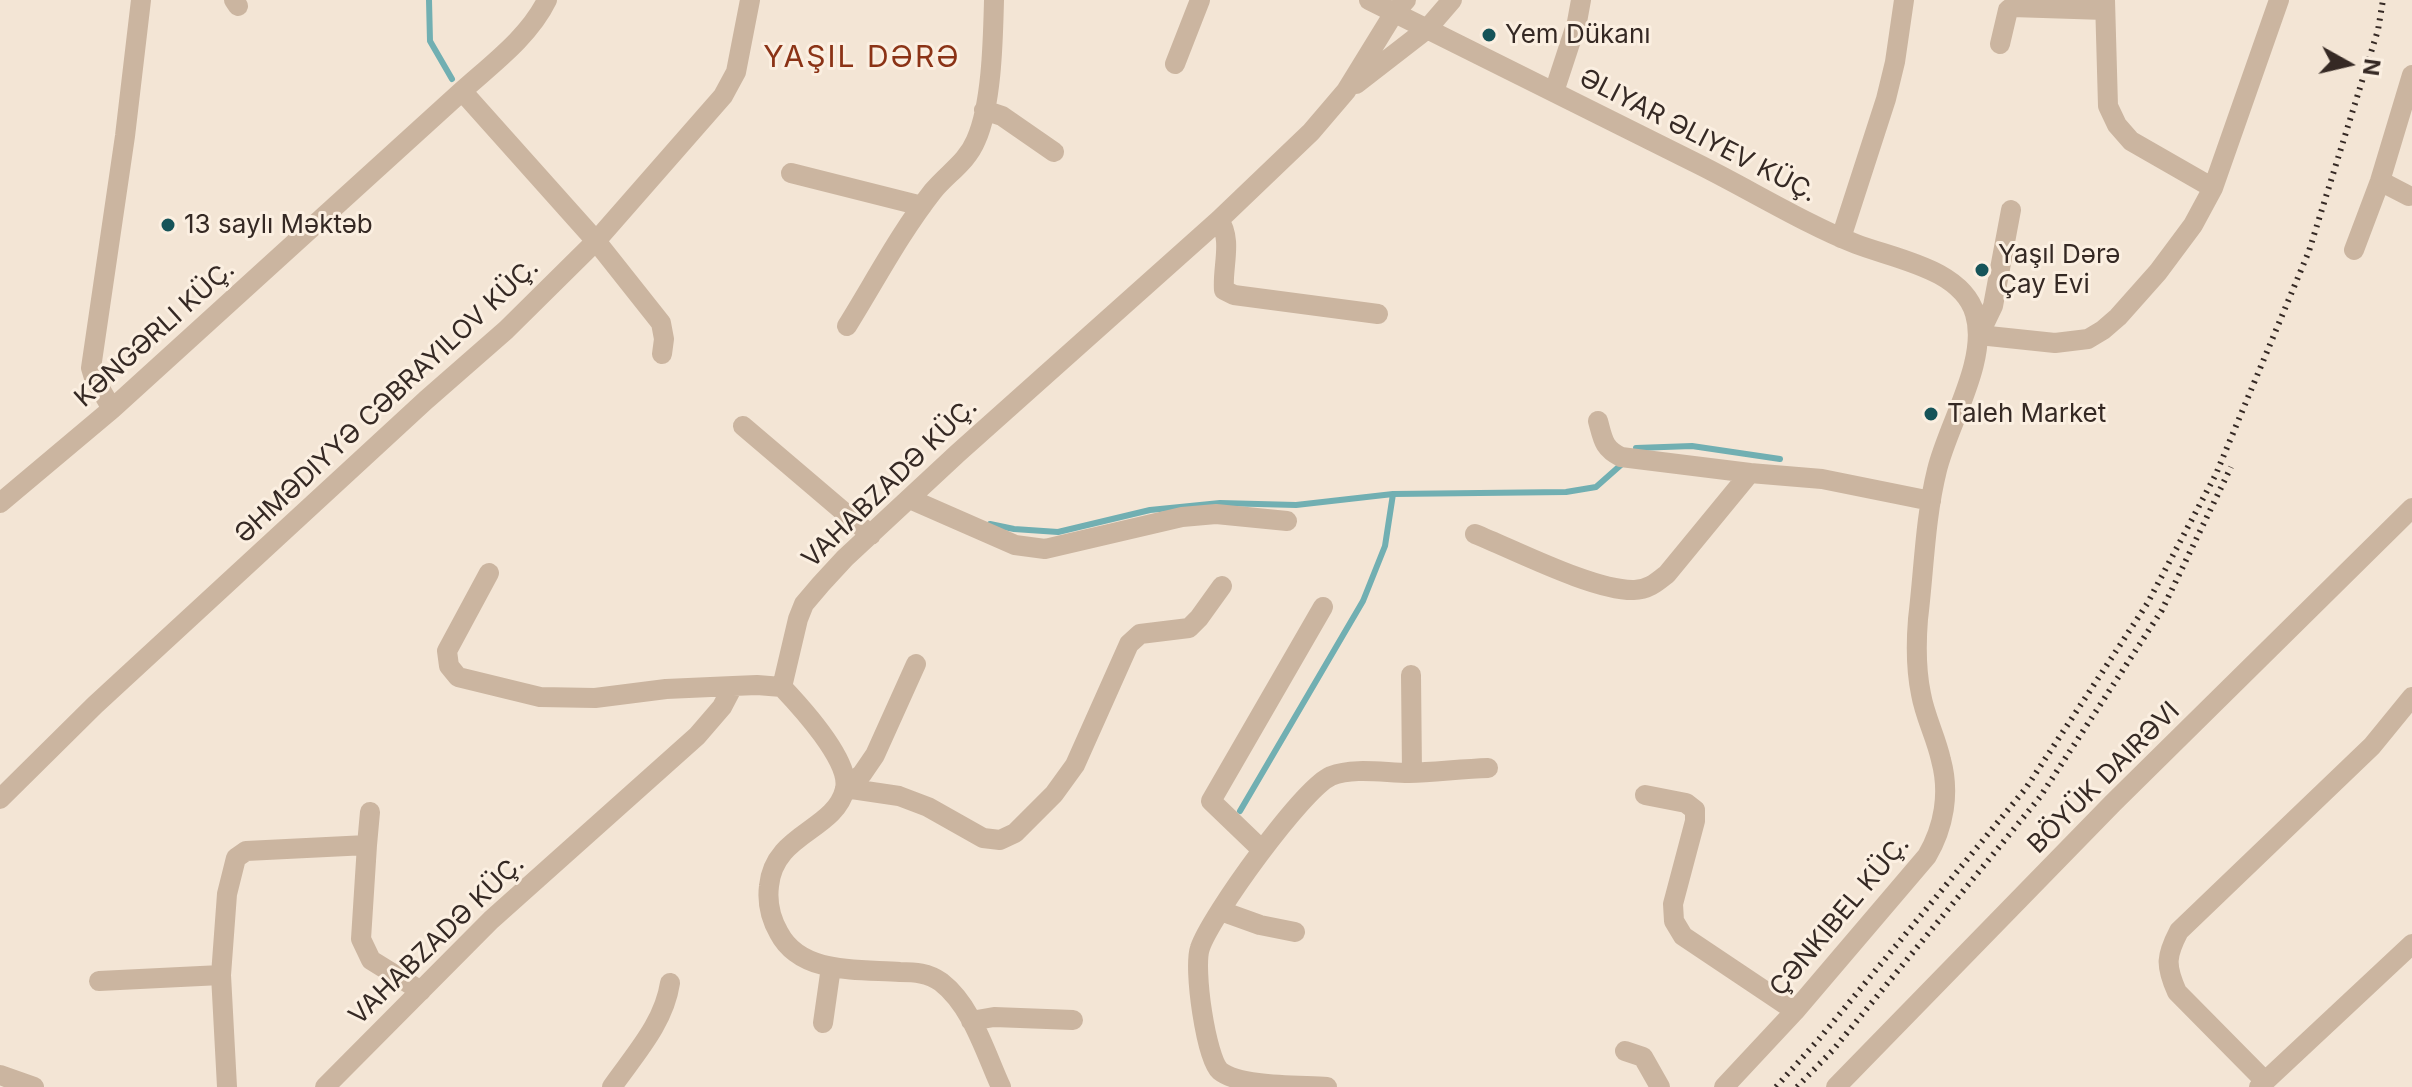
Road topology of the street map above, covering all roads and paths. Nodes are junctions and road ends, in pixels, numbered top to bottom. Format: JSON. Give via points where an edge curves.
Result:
{"nodes":[{"id":1,"x":141,"y":0,"type":"edge"},
{"id":2,"x":547,"y":0,"type":"edge"},
{"id":3,"x":750,"y":0,"type":"edge"},
{"id":4,"x":994,"y":0,"type":"edge"},
{"id":5,"x":1200,"y":0,"type":"edge"},
{"id":6,"x":1369,"y":0,"type":"edge"},
{"id":7,"x":1452,"y":0,"type":"edge"},
{"id":8,"x":1581,"y":0,"type":"edge"},
{"id":9,"x":1904,"y":0,"type":"edge"},
{"id":10,"x":2279,"y":0,"type":"edge"},
{"id":11,"x":2105,"y":5,"type":"edge"},
{"id":12,"x":1400,"y":6,"type":"edge"},
{"id":13,"x":1427,"y":29,"type":"junction"},
{"id":14,"x":2000,"y":44,"type":"dead end"},
{"id":15,"x":1175,"y":64,"type":"dead end"},
{"id":16,"x":2412,"y":75,"type":"edge"},
{"id":17,"x":462,"y":91,"type":"junction"},
{"id":18,"x":1346,"y":91,"type":"junction"},
{"id":19,"x":1554,"y":92,"type":"junction"},
{"id":20,"x":984,"y":110,"type":"junction"},
{"id":21,"x":1054,"y":152,"type":"dead end"},
{"id":22,"x":791,"y":173,"type":"dead end"},
{"id":23,"x":2380,"y":181,"type":"junction"},
{"id":24,"x":2213,"y":188,"type":"junction"},
{"id":25,"x":2409,"y":196,"type":"dead end"},
{"id":26,"x":922,"y":206,"type":"junction"},
{"id":27,"x":2011,"y":210,"type":"dead end"},
{"id":28,"x":1219,"y":220,"type":"junction"},
{"id":29,"x":1841,"y":238,"type":"junction"},
{"id":30,"x":596,"y":241,"type":"junction"},
{"id":31,"x":2354,"y":250,"type":"dead end"},
{"id":32,"x":1378,"y":314,"type":"dead end"},
{"id":33,"x":847,"y":326,"type":"dead end"},
{"id":34,"x":1979,"y":335,"type":"junction"},
{"id":35,"x":662,"y":354,"type":"dead end"},
{"id":36,"x":112,"y":409,"type":"junction"},
{"id":37,"x":1598,"y":421,"type":"dead end"},
{"id":38,"x":743,"y":426,"type":"dead end"},
{"id":39,"x":1750,"y":473,"type":"junction"},
{"id":40,"x":910,"y":499,"type":"junction"},
{"id":41,"x":1931,"y":501,"type":"junction"},
{"id":42,"x":0,"y":503,"type":"edge"},
{"id":43,"x":2412,"y":508,"type":"edge"},
{"id":44,"x":1287,"y":521,"type":"dead end"},
{"id":45,"x":1475,"y":534,"type":"dead end"},
{"id":46,"x":871,"y":535,"type":"junction"},
{"id":47,"x":489,"y":573,"type":"dead end"},
{"id":48,"x":1222,"y":586,"type":"dead end"},
{"id":49,"x":1323,"y":607,"type":"dead end"},
{"id":50,"x":916,"y":664,"type":"dead end"},
{"id":51,"x":1411,"y":675,"type":"dead end"},
{"id":52,"x":733,"y":686,"type":"junction"},
{"id":53,"x":782,"y":687,"type":"junction"},
{"id":54,"x":2412,"y":697,"type":"edge"},
{"id":55,"x":1488,"y":768,"type":"dead end"},
{"id":56,"x":1412,"y":773,"type":"junction"},
{"id":57,"x":845,"y":788,"type":"junction"},
{"id":58,"x":1645,"y":795,"type":"dead end"},
{"id":59,"x":0,"y":799,"type":"edge"},
{"id":60,"x":370,"y":812,"type":"dead end"},
{"id":61,"x":367,"y":845,"type":"junction"},
{"id":62,"x":1262,"y":850,"type":"junction"},
{"id":63,"x":1221,"y":911,"type":"junction"},
{"id":64,"x":1295,"y":932,"type":"dead end"},
{"id":65,"x":2412,"y":944,"type":"edge"},
{"id":66,"x":831,"y":967,"type":"junction"},
{"id":67,"x":221,"y":975,"type":"junction"},
{"id":68,"x":99,"y":981,"type":"dead end"},
{"id":69,"x":670,"y":983,"type":"dead end"},
{"id":70,"x":421,"y":991,"type":"junction"},
{"id":71,"x":1795,"y":1011,"type":"junction"},
{"id":72,"x":1073,"y":1020,"type":"dead end"},
{"id":73,"x":971,"y":1021,"type":"junction"},
{"id":74,"x":823,"y":1023,"type":"dead end"},
{"id":75,"x":1625,"y":1051,"type":"dead end"},
{"id":76,"x":0,"y":1075,"type":"edge"},
{"id":77,"x":2262,"y":1084,"type":"edge"},
{"id":78,"x":34,"y":1087,"type":"edge"},
{"id":79,"x":227,"y":1087,"type":"edge"},
{"id":80,"x":325,"y":1087,"type":"edge"},
{"id":81,"x":612,"y":1087,"type":"edge"},
{"id":82,"x":1001,"y":1087,"type":"edge"},
{"id":83,"x":1327,"y":1087,"type":"edge"},
{"id":84,"x":1660,"y":1087,"type":"edge"},
{"id":85,"x":1724,"y":1087,"type":"edge"},
{"id":86,"x":1836,"y":1087,"type":"edge"}],
"edges":[{"from":1,"to":36,"type":"street","via":[[91,368]]},
{"from":2,"to":17,"type":"street","name":"KƏNGƏRLI KÜÇ.","via":[[518,39]]},
{"from":3,"to":30,"type":"street","via":[[736,72],[723,96]]},
{"from":4,"to":20,"type":"street"},
{"from":5,"to":15,"type":"street"},
{"from":6,"to":12,"type":"street","name":"ƏLIYAR ƏLIYEV KÜÇ."},
{"from":7,"to":13,"type":"street"},
{"from":8,"to":19,"type":"street"},
{"from":9,"to":29,"type":"street","via":[[1886,99]]},
{"from":10,"to":24,"type":"street"},
{"from":11,"to":14,"type":"street","via":[[2012,7]]},
{"from":11,"to":24,"type":"street","via":[[2108,106],[2117,125],[2131,141]]},
{"from":12,"to":13,"type":"street","name":"ƏLIYAR ƏLIYEV KÜÇ."},
{"from":12,"to":18,"type":"street","name":"VAHABZADƏ KÜÇ."},
{"from":13,"to":18,"type":"street"},
{"from":13,"to":19,"type":"street","name":"ƏLIYAR ƏLIYEV KÜÇ."},
{"from":16,"to":23,"type":"street"},
{"from":17,"to":30,"type":"street"},
{"from":17,"to":36,"type":"street","name":"KƏNGƏRLI KÜÇ."},
{"from":18,"to":28,"type":"street","name":"VAHABZADƏ KÜÇ."},
{"from":19,"to":29,"type":"street","name":"ƏLIYAR ƏLIYEV KÜÇ."},
{"from":20,"to":21,"type":"street","via":[[1002,116]]},
{"from":20,"to":26,"type":"street","via":[[964,162]]},
{"from":22,"to":26,"type":"street"},
{"from":23,"to":25,"type":"street"},
{"from":23,"to":31,"type":"street"},
{"from":24,"to":34,"type":"street","via":[[2158,272],[2103,330],[2063,343]]},
{"from":26,"to":33,"type":"street"},
{"from":27,"to":34,"type":"street","name":"ÇƏNKIBEL KÜÇ.","via":[[1993,306]]},
{"from":28,"to":32,"type":"street","via":[[1225,228],[1224,290]]},
{"from":28,"to":40,"type":"street","name":"VAHABZADƏ KÜÇ."},
{"from":29,"to":34,"type":"street","name":"ƏLIYAR ƏLIYEV KÜÇ.","via":[[1953,282],[1975,313]]},
{"from":30,"to":35,"type":"street","via":[[661,323]]},
{"from":30,"to":59,"type":"street"},
{"from":34,"to":41,"type":"street","name":"ÇƏNKIBEL KÜÇ."},
{"from":36,"to":42,"type":"street","name":"KƏNGƏRLI KÜÇ."},
{"from":37,"to":39,"type":"street","via":[[1604,443],[1621,457]]},
{"from":38,"to":46,"type":"street"},
{"from":39,"to":41,"type":"street","via":[[1822,479]]},
{"from":39,"to":45,"type":"street","via":[[1667,574],[1636,590],[1585,579]]},
{"from":40,"to":44,"type":"street","via":[[1015,545],[1045,549],[1182,517],[1216,514]]},
{"from":40,"to":46,"type":"street","name":"VAHABZADƏ KÜÇ."},
{"from":41,"to":71,"type":"street","name":"ÇƏNKIBEL KÜÇ.","via":[[1917,656],[1920,692],[1946,786],[1936,841]]},
{"from":43,"to":86,"type":"street","name":"BÖYÜK DAIRƏVI"},
{"from":46,"to":53,"type":"street","name":"VAHABZADƏ KÜÇ.","via":[[804,604]]},
{"from":47,"to":52,"type":"street","via":[[447,651],[449,666],[458,677],[540,697],[595,698]]},
{"from":48,"to":57,"type":"street","via":[[1189,628],[1140,634],[1129,644],[1075,765],[1015,833],[1000,840],[983,838],[899,796]]},
{"from":49,"to":62,"type":"street","via":[[1211,801]]},
{"from":50,"to":57,"type":"street","via":[[875,755]]},
{"from":51,"to":56,"type":"street"},
{"from":52,"to":53,"type":"street"},
{"from":52,"to":70,"type":"street","name":"VAHABZADƏ KÜÇ.","via":[[697,736],[491,920]]},
{"from":53,"to":57,"type":"street","via":[[835,753]]},
{"from":54,"to":77,"type":"street","via":[[2372,746],[2179,931],[2167,954],[2177,992]]},
{"from":55,"to":56,"type":"street"},
{"from":56,"to":62,"type":"street","via":[[1333,775],[1318,783]]},
{"from":57,"to":66,"type":"street","via":[[836,806],[781,852],[768,890],[770,914],[787,947]]},
{"from":58,"to":71,"type":"street","via":[[1686,803],[1695,810],[1673,904],[1674,921],[1683,936]]},
{"from":60,"to":61,"type":"street"},
{"from":61,"to":67,"type":"street","via":[[246,851],[236,858],[227,894]]},
{"from":61,"to":70,"type":"street","via":[[361,939],[371,960]]},
{"from":62,"to":63,"type":"street"},
{"from":63,"to":64,"type":"street"},
{"from":63,"to":83,"type":"street","via":[[1199,950],[1196,973],[1211,1057],[1219,1070],[1249,1082]]},
{"from":65,"to":77,"type":"street"},
{"from":66,"to":73,"type":"street","via":[[926,974],[956,996]]},
{"from":66,"to":74,"type":"street"},
{"from":67,"to":68,"type":"street"},
{"from":67,"to":79,"type":"street"},
{"from":69,"to":81,"type":"street","via":[[657,1024]]},
{"from":70,"to":80,"type":"street","name":"VAHABZADƏ KÜÇ."},
{"from":71,"to":85,"type":"street","name":"ÇƏNKIBEL KÜÇ."},
{"from":72,"to":73,"type":"street"},
{"from":73,"to":82,"type":"street"},
{"from":75,"to":84,"type":"street","via":[[1643,1057]]},
{"from":76,"to":78,"type":"street"}]}
